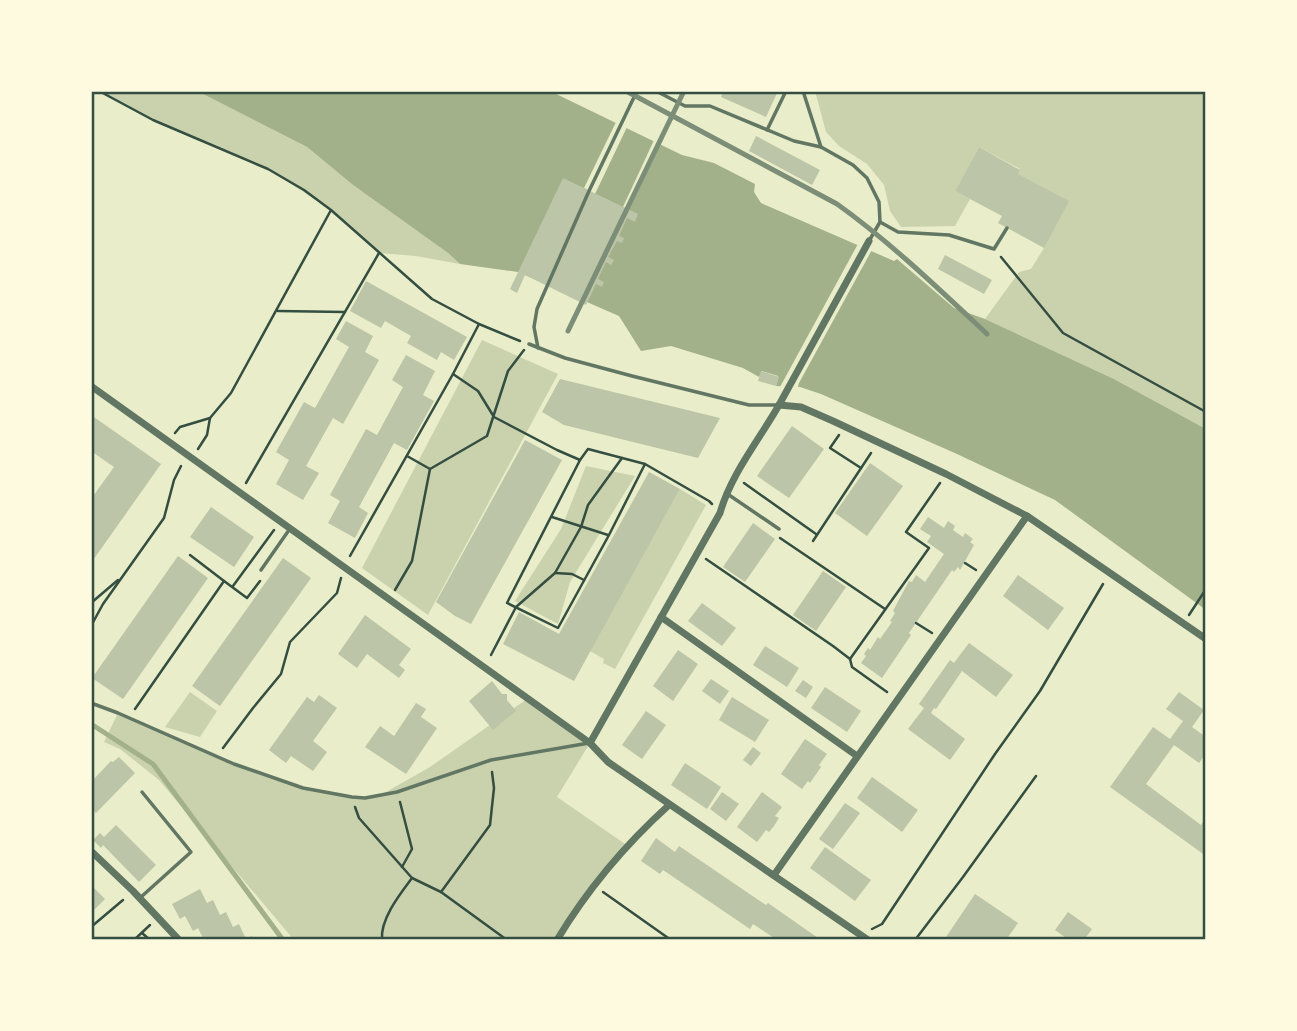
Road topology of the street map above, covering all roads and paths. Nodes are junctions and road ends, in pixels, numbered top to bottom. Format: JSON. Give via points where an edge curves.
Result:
{"nodes":[{"id":1,"x":99,"y":91,"type":"edge"},
{"id":2,"x":637,"y":91,"type":"edge"},
{"id":3,"x":656,"y":91,"type":"edge"},
{"id":4,"x":786,"y":91,"type":"edge"},
{"id":5,"x":803,"y":91,"type":"edge"},
{"id":6,"x":767,"y":130,"type":"junction"},
{"id":7,"x":821,"y":147,"type":"junction"},
{"id":8,"x":331,"y":210,"type":"junction"},
{"id":9,"x":880,"y":222,"type":"junction"},
{"id":10,"x":1007,"y":228,"type":"dead end"},
{"id":11,"x":869,"y":241,"type":"joint"},
{"id":12,"x":994,"y":249,"type":"junction"},
{"id":13,"x":379,"y":253,"type":"junction"},
{"id":14,"x":276,"y":311,"type":"junction"},
{"id":15,"x":345,"y":312,"type":"junction"},
{"id":16,"x":479,"y":324,"type":"junction"},
{"id":17,"x":529,"y":344,"type":"junction"},
{"id":18,"x":538,"y":348,"type":"junction"},
{"id":19,"x":453,"y":374,"type":"junction"},
{"id":20,"x":91,"y":386,"type":"edge"},
{"id":21,"x":779,"y":405,"type":"junction"},
{"id":22,"x":1206,"y":412,"type":"edge"},
{"id":23,"x":494,"y":417,"type":"junction"},
{"id":24,"x":210,"y":418,"type":"junction"},
{"id":25,"x":844,"y":426,"type":"junction"},
{"id":26,"x":168,"y":441,"type":"junction"},
{"id":27,"x":878,"y":442,"type":"junction"},
{"id":28,"x":407,"y":456,"type":"junction"},
{"id":29,"x":622,"y":458,"type":"junction"},
{"id":30,"x":195,"y":459,"type":"junction"},
{"id":31,"x":580,"y":460,"type":"junction"},
{"id":32,"x":645,"y":464,"type":"junction"},
{"id":33,"x":861,"y":468,"type":"junction"},
{"id":34,"x":430,"y":469,"type":"junction"},
{"id":35,"x":946,"y":474,"type":"junction"},
{"id":36,"x":736,"y":477,"type":"junction"},
{"id":37,"x":241,"y":493,"type":"junction"},
{"id":38,"x":727,"y":494,"type":"junction"},
{"id":39,"x":720,"y":513,"type":"junction"},
{"id":40,"x":1027,"y":516,"type":"junction"},
{"id":41,"x":552,"y":517,"type":"junction"},
{"id":42,"x":280,"y":521,"type":"junction"},
{"id":43,"x":582,"y":527,"type":"junction"},
{"id":44,"x":290,"y":529,"type":"junction"},
{"id":45,"x":779,"y":529,"type":"dead end"},
{"id":46,"x":817,"y":534,"type":"junction"},
{"id":47,"x":609,"y":535,"type":"junction"},
{"id":48,"x":781,"y":539,"type":"dead end"},
{"id":49,"x":813,"y":541,"type":"dead end"},
{"id":50,"x":697,"y":553,"type":"junction"},
{"id":51,"x":190,"y":555,"type":"dead end"},
{"id":52,"x":344,"y":567,"type":"junction"},
{"id":53,"x":261,"y":570,"type":"dead end"},
{"id":54,"x":1110,"y":572,"type":"junction"},
{"id":55,"x":555,"y":573,"type":"junction"},
{"id":56,"x":123,"y":575,"type":"junction"},
{"id":57,"x":263,"y":576,"type":"dead end"},
{"id":58,"x":584,"y":580,"type":"junction"},
{"id":59,"x":224,"y":581,"type":"junction"},
{"id":60,"x":232,"y":587,"type":"junction"},
{"id":61,"x":1206,"y":589,"type":"edge"},
{"id":62,"x":389,"y":601,"type":"junction"},
{"id":63,"x":91,"y":603,"type":"edge"},
{"id":64,"x":516,"y":607,"type":"junction"},
{"id":65,"x":885,"y":609,"type":"junction"},
{"id":66,"x":1193,"y":610,"type":"dead end"},
{"id":67,"x":661,"y":617,"type":"junction"},
{"id":68,"x":916,"y":623,"type":"dead end"},
{"id":69,"x":91,"y":626,"type":"edge"},
{"id":70,"x":940,"y":639,"type":"junction"},
{"id":71,"x":1206,"y":639,"type":"edge"},
{"id":72,"x":850,"y":659,"type":"junction"},
{"id":73,"x":484,"y":668,"type":"junction"},
{"id":74,"x":898,"y":699,"type":"junction"},
{"id":75,"x":91,"y":704,"type":"edge"},
{"id":76,"x":129,"y":718,"type":"junction"},
{"id":77,"x":590,"y":743,"type":"junction"},
{"id":78,"x":857,"y":756,"type":"junction"},
{"id":79,"x":217,"y":757,"type":"junction"},
{"id":80,"x":491,"y":760,"type":"junction"},
{"id":81,"x":1036,"y":776,"type":"dead end"},
{"id":82,"x":142,"y":792,"type":"dead end"},
{"id":83,"x":397,"y":792,"type":"junction"},
{"id":84,"x":352,"y":797,"type":"junction"},
{"id":85,"x":669,"y":805,"type":"junction"},
{"id":86,"x":91,"y":851,"type":"edge"},
{"id":87,"x":402,"y":867,"type":"junction"},
{"id":88,"x":774,"y":875,"type":"junction"},
{"id":89,"x":412,"y":878,"type":"junction"},
{"id":90,"x":595,"y":886,"type":"junction"},
{"id":91,"x":133,"y":891,"type":"junction"},
{"id":92,"x":441,"y":892,"type":"junction"},
{"id":93,"x":140,"y":898,"type":"junction"},
{"id":94,"x":158,"y":918,"type":"junction"},
{"id":95,"x":91,"y":927,"type":"edge"},
{"id":96,"x":142,"y":932,"type":"junction"},
{"id":97,"x":865,"y":938,"type":"edge"},
{"id":98,"x":134,"y":940,"type":"edge"},
{"id":99,"x":150,"y":940,"type":"edge"},
{"id":100,"x":179,"y":940,"type":"edge"},
{"id":101,"x":383,"y":940,"type":"edge"},
{"id":102,"x":507,"y":940,"type":"edge"},
{"id":103,"x":557,"y":940,"type":"edge"},
{"id":104,"x":671,"y":940,"type":"edge"},
{"id":105,"x":915,"y":940,"type":"edge"}],
"edges":[{"from":1,"to":8,"type":"path","via":[[153,120],[268,169]]},
{"from":2,"to":18,"type":"lane","via":[[537,309]]},
{"from":3,"to":6,"type":"lane","via":[[685,106],[710,106]]},
{"from":4,"to":6,"type":"lane"},
{"from":5,"to":7,"type":"lane"},
{"from":6,"to":7,"type":"lane"},
{"from":7,"to":9,"type":"lane","via":[[867,178],[879,202]]},
{"from":8,"to":13,"type":"path"},
{"from":8,"to":14,"type":"path"},
{"from":9,"to":11,"type":"lane"},
{"from":9,"to":12,"type":"lane","via":[[898,232],[949,235]]},
{"from":10,"to":12,"type":"lane"},
{"from":11,"to":21,"type":"street"},
{"from":12,"to":22,"type":"path","via":[[1063,333]]},
{"from":13,"to":15,"type":"path"},
{"from":13,"to":16,"type":"path","via":[[432,299]]},
{"from":14,"to":15,"type":"path"},
{"from":14,"to":24,"type":"path","via":[[231,393]]},
{"from":15,"to":37,"type":"path"},
{"from":16,"to":17,"type":"path"},
{"from":16,"to":19,"type":"path"},
{"from":17,"to":18,"type":"lane"},
{"from":17,"to":23,"type":"path","via":[[508,370]]},
{"from":18,"to":21,"type":"lane","via":[[748,404]]},
{"from":19,"to":23,"type":"path","via":[[478,391]]},
{"from":19,"to":28,"type":"path"},
{"from":20,"to":26,"type":"street"},
{"from":21,"to":25,"type":"street","via":[[801,407]]},
{"from":21,"to":36,"type":"street"},
{"from":23,"to":31,"type":"path"},
{"from":23,"to":34,"type":"path","via":[[486,436]]},
{"from":24,"to":26,"type":"path","via":[[180,427]]},
{"from":24,"to":30,"type":"path"},
{"from":25,"to":27,"type":"street"},
{"from":25,"to":33,"type":"path","via":[[830,448]]},
{"from":26,"to":30,"type":"street"},
{"from":27,"to":33,"type":"path"},
{"from":27,"to":35,"type":"street"},
{"from":28,"to":34,"type":"path"},
{"from":28,"to":52,"type":"path"},
{"from":29,"to":31,"type":"path","via":[[588,449]]},
{"from":29,"to":32,"type":"path"},
{"from":29,"to":43,"type":"path","via":[[588,505]]},
{"from":30,"to":37,"type":"street"},
{"from":30,"to":56,"type":"path","via":[[182,464],[164,518]]},
{"from":31,"to":41,"type":"path"},
{"from":32,"to":39,"type":"path","via":[[709,500]]},
{"from":32,"to":47,"type":"path"},
{"from":33,"to":46,"type":"path"},
{"from":34,"to":62,"type":"path","via":[[412,561]]},
{"from":35,"to":40,"type":"street"},
{"from":35,"to":65,"type":"path","via":[[906,532],[929,548]]},
{"from":36,"to":38,"type":"street"},
{"from":36,"to":46,"type":"path"},
{"from":37,"to":42,"type":"street"},
{"from":38,"to":39,"type":"street"},
{"from":38,"to":45,"type":"lane"},
{"from":39,"to":50,"type":"street"},
{"from":40,"to":54,"type":"street"},
{"from":40,"to":70,"type":"street"},
{"from":41,"to":43,"type":"path"},
{"from":41,"to":64,"type":"path","via":[[507,603]]},
{"from":42,"to":44,"type":"street"},
{"from":42,"to":60,"type":"path"},
{"from":43,"to":47,"type":"path"},
{"from":43,"to":55,"type":"path"},
{"from":44,"to":52,"type":"street"},
{"from":44,"to":53,"type":"lane"},
{"from":46,"to":49,"type":"path"},
{"from":47,"to":58,"type":"path"},
{"from":48,"to":65,"type":"path"},
{"from":50,"to":67,"type":"street"},
{"from":50,"to":72,"type":"path"},
{"from":51,"to":59,"type":"path"},
{"from":52,"to":62,"type":"street"},
{"from":52,"to":79,"type":"path","via":[[337,593],[290,642],[281,674]]},
{"from":54,"to":71,"type":"street"},
{"from":54,"to":97,"type":"path","via":[[1040,691],[882,924]]},
{"from":55,"to":58,"type":"path"},
{"from":55,"to":64,"type":"path"},
{"from":56,"to":63,"type":"path"},
{"from":56,"to":69,"type":"path"},
{"from":57,"to":60,"type":"path","via":[[247,598]]},
{"from":58,"to":64,"type":"path","via":[[558,628]]},
{"from":59,"to":60,"type":"path"},
{"from":59,"to":76,"type":"path"},
{"from":61,"to":66,"type":"path"},
{"from":62,"to":73,"type":"street"},
{"from":64,"to":73,"type":"path"},
{"from":65,"to":72,"type":"path"},
{"from":67,"to":77,"type":"street"},
{"from":67,"to":78,"type":"street"},
{"from":68,"to":70,"type":"path"},
{"from":70,"to":74,"type":"street"},
{"from":72,"to":74,"type":"path","via":[[852,667]]},
{"from":73,"to":77,"type":"street"},
{"from":74,"to":78,"type":"street"},
{"from":75,"to":76,"type":"lane"},
{"from":76,"to":79,"type":"lane"},
{"from":77,"to":80,"type":"lane"},
{"from":77,"to":85,"type":"street","via":[[608,762]]},
{"from":78,"to":88,"type":"street"},
{"from":79,"to":84,"type":"lane","via":[[303,788]]},
{"from":80,"to":83,"type":"lane"},
{"from":80,"to":92,"type":"path","via":[[490,825]]},
{"from":81,"to":105,"type":"path"},
{"from":82,"to":93,"type":"lane","via":[[191,852]]},
{"from":83,"to":84,"type":"lane"},
{"from":83,"to":87,"type":"path","via":[[412,849]]},
{"from":84,"to":87,"type":"path","via":[[359,818]]},
{"from":85,"to":88,"type":"street"},
{"from":85,"to":90,"type":"street"},
{"from":86,"to":91,"type":"street"},
{"from":87,"to":89,"type":"path"},
{"from":88,"to":97,"type":"street"},
{"from":89,"to":92,"type":"path"},
{"from":89,"to":101,"type":"path","via":[[393,905]]},
{"from":90,"to":103,"type":"street"},
{"from":90,"to":104,"type":"path"},
{"from":91,"to":93,"type":"street"},
{"from":91,"to":95,"type":"path"},
{"from":92,"to":102,"type":"path"},
{"from":93,"to":94,"type":"street"},
{"from":94,"to":96,"type":"path"},
{"from":94,"to":100,"type":"street"},
{"from":96,"to":98,"type":"path"},
{"from":96,"to":99,"type":"path"}]}
